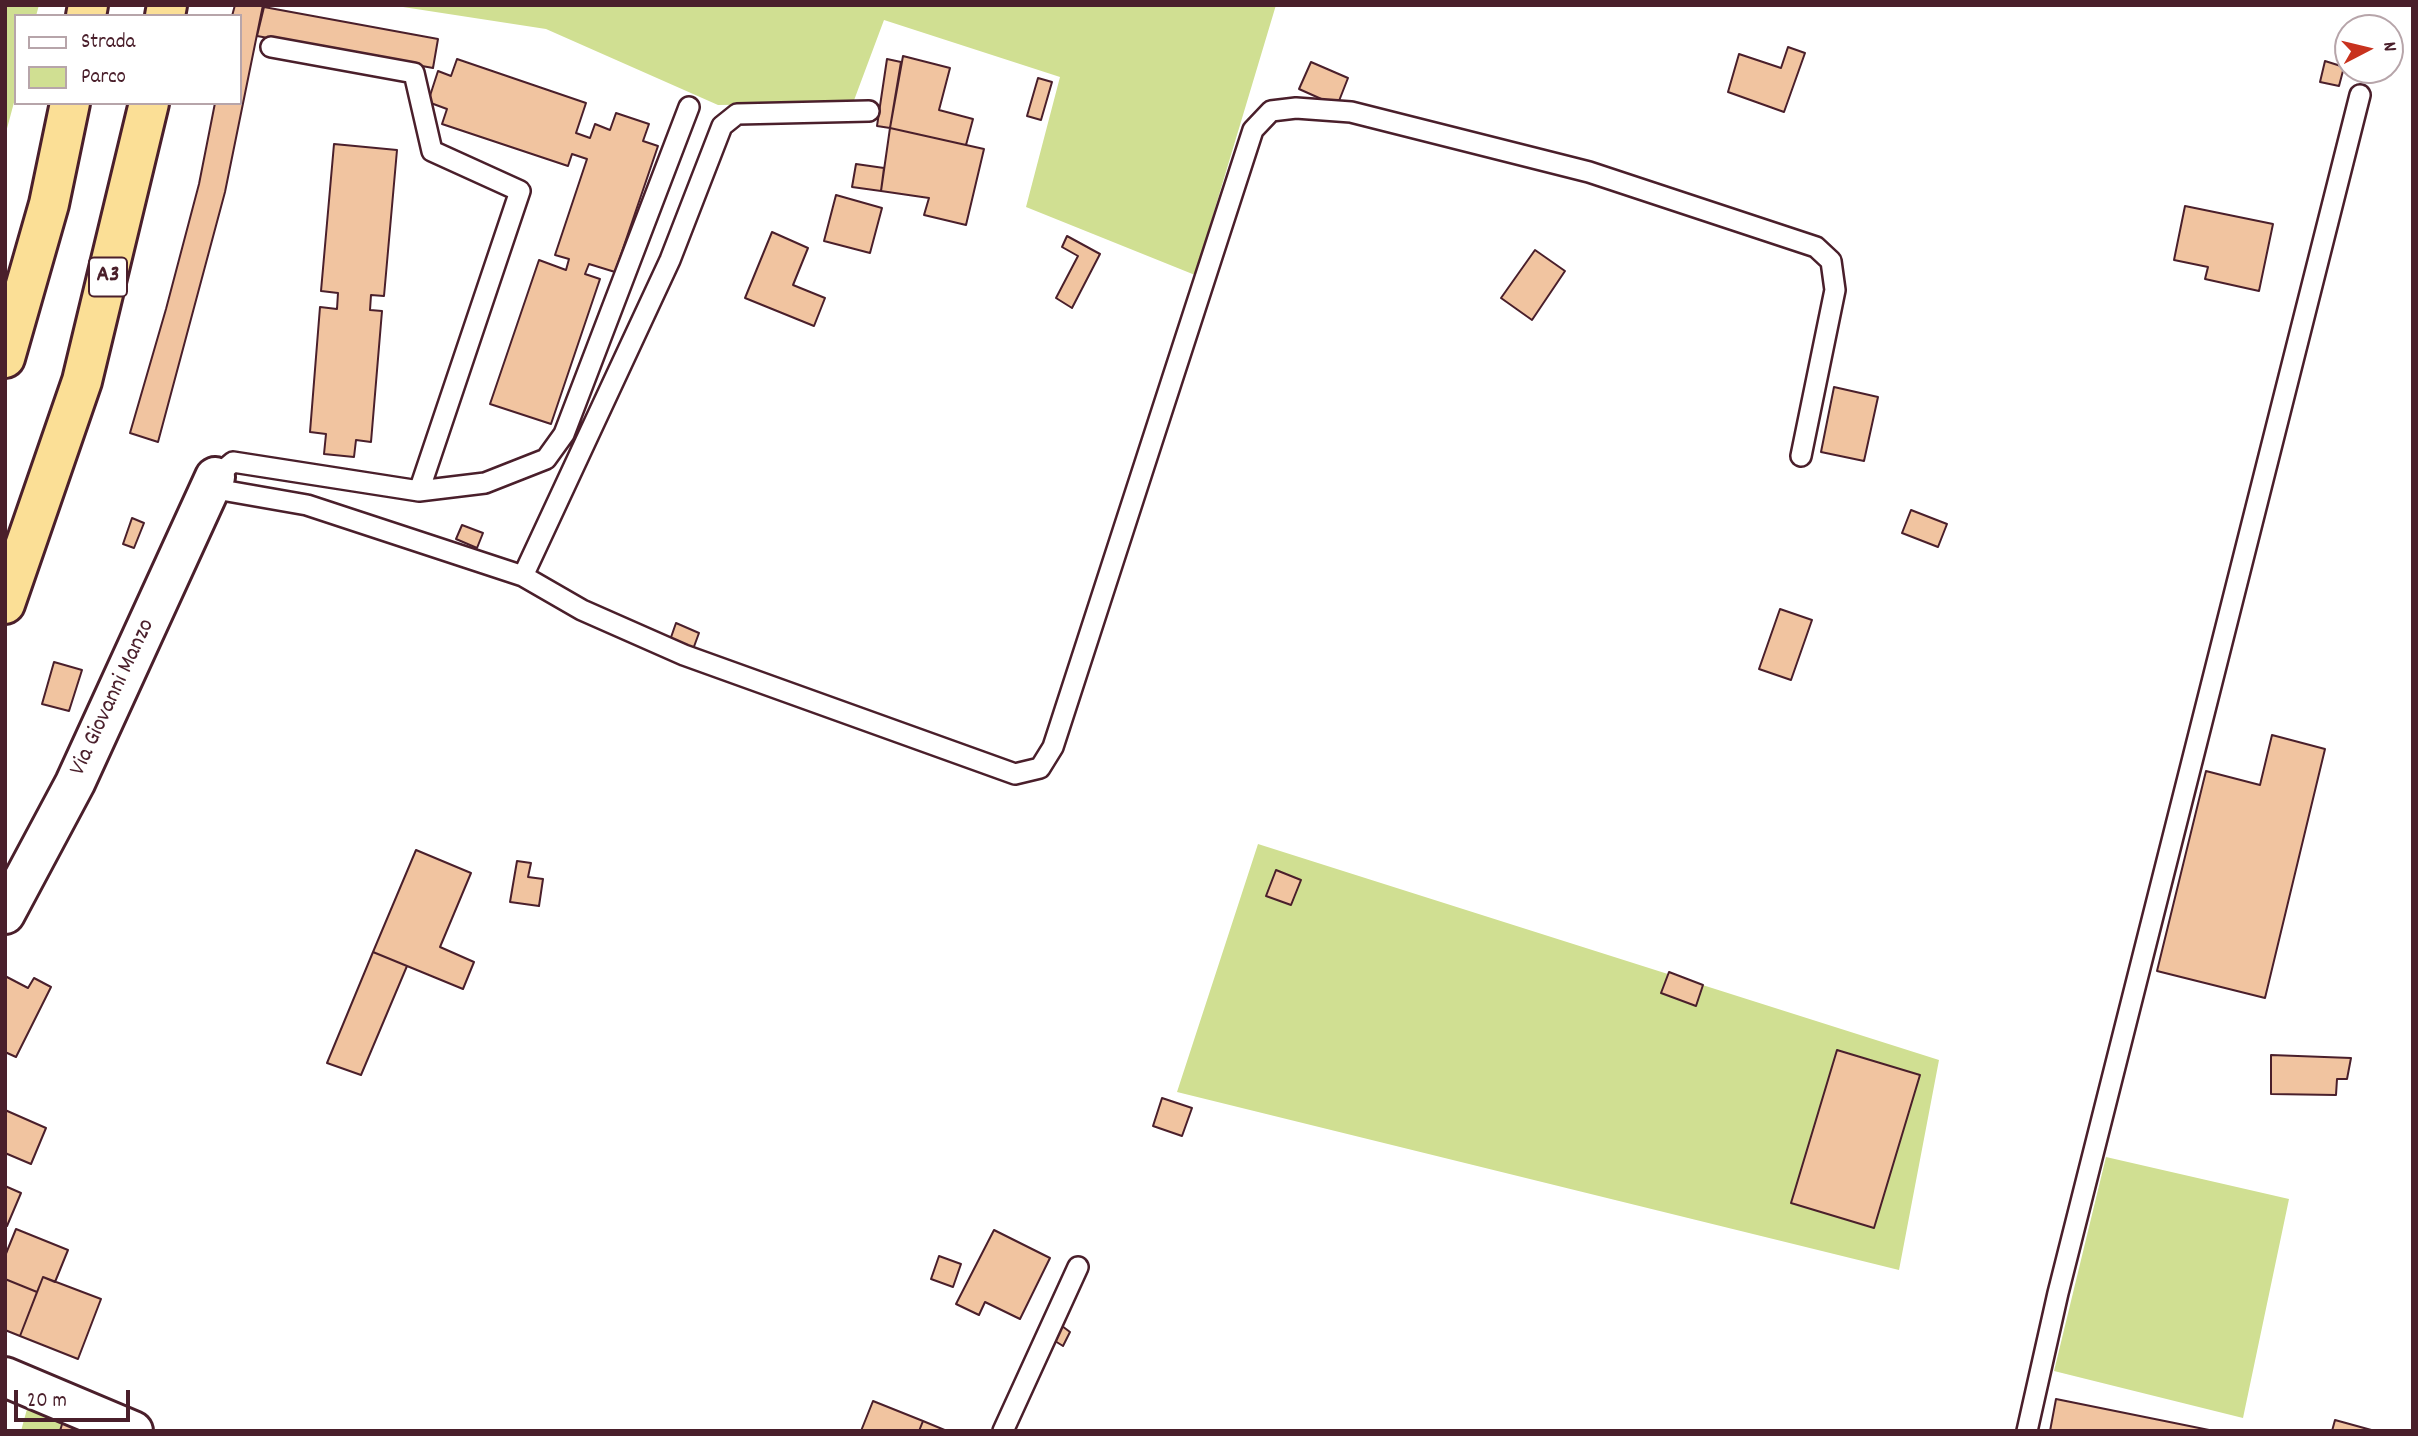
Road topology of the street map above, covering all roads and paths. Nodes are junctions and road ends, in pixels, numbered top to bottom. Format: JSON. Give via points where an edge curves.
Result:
{"nodes":[{"id":1,"x":271,"y":47,"type":"dead end"},
{"id":2,"x":2360,"y":95,"type":"dead end"},
{"id":3,"x":70,"y":105,"type":"edge"},
{"id":4,"x":149,"y":105,"type":"edge"},
{"id":5,"x":689,"y":107,"type":"dead end"},
{"id":6,"x":869,"y":111,"type":"dead end"},
{"id":7,"x":5,"y":358,"type":"edge"},
{"id":8,"x":1801,"y":456,"type":"dead end"},
{"id":9,"x":212,"y":483,"type":"junction"},
{"id":10,"x":419,"y":491,"type":"junction"},
{"id":11,"x":523,"y":576,"type":"junction"},
{"id":12,"x":5,"y":604,"type":"edge"},
{"id":13,"x":5,"y":914,"type":"edge"},
{"id":14,"x":1079,"y":1267,"type":"dead end"},
{"id":15,"x":5,"y":1377,"type":"edge"},
{"id":16,"x":133,"y":1431,"type":"edge"},
{"id":17,"x":1003,"y":1431,"type":"edge"},
{"id":18,"x":2027,"y":1431,"type":"edge"}],
"edges":[{"from":1,"to":10,"type":"lane","via":[[414,74],[432,151],[520,191]]},
{"from":2,"to":18,"type":"lane"},
{"from":3,"to":7,"type":"highway","via":[[49,204]]},
{"from":4,"to":12,"type":"highway","number":"A3","via":[[82,381]]},
{"from":5,"to":10,"type":"lane","via":[[564,435],[546,459],[485,483]]},
{"from":6,"to":11,"type":"lane","via":[[737,114],[722,125],[670,260]]},
{"from":8,"to":11,"type":"lane","via":[[1835,290],[1831,261],[1816,247],[1589,172],[1352,112],[1296,108],[1271,111],[1253,130],[1053,747],[1040,768],[1015,774],[684,655],[582,610]]},
{"from":9,"to":10,"type":"lane","via":[[233,462]]},
{"from":9,"to":11,"type":"lane","via":[[307,505]]},
{"from":9,"to":13,"type":"street","name":"Via Giovanni Manzo","via":[[75,783]]},
{"from":14,"to":17,"type":"lane"},
{"from":15,"to":16,"type":"street"}]}
